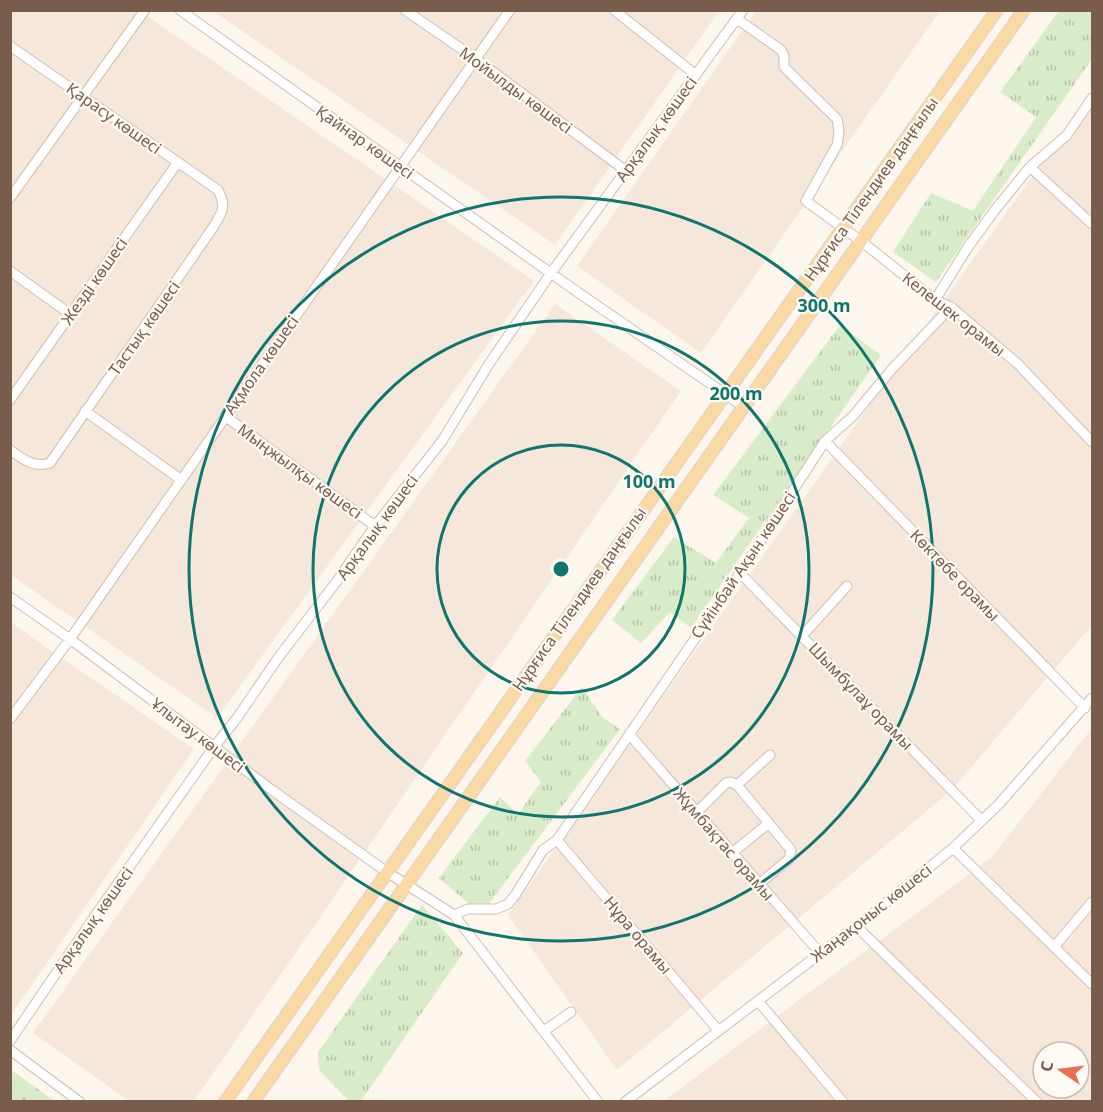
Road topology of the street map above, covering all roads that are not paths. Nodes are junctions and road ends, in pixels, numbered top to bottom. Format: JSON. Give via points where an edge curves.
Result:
{"nodes":[{"id":1,"x":145,"y":10,"type":"edge"},
{"id":2,"x":180,"y":10,"type":"edge"},
{"id":3,"x":405,"y":10,"type":"edge"},
{"id":4,"x":510,"y":10,"type":"edge"},
{"id":5,"x":614,"y":10,"type":"edge"},
{"id":6,"x":997,"y":10,"type":"edge"},
{"id":7,"x":1024,"y":10,"type":"edge"},
{"id":8,"x":740,"y":15,"type":"edge"},
{"id":9,"x":10,"y":46,"type":"edge"},
{"id":10,"x":476,"y":60,"type":"junction"},
{"id":11,"x":696,"y":75,"type":"junction"},
{"id":12,"x":84,"y":98,"type":"junction"},
{"id":13,"x":1092,"y":99,"type":"edge"},
{"id":14,"x":178,"y":162,"type":"junction"},
{"id":15,"x":399,"y":166,"type":"junction"},
{"id":16,"x":1030,"y":167,"type":"junction"},
{"id":17,"x":626,"y":171,"type":"junction"},
{"id":18,"x":10,"y":180,"type":"edge"},
{"id":19,"x":19,"y":186,"type":"junction"},
{"id":20,"x":218,"y":190,"type":"joint"},
{"id":21,"x":10,"y":198,"type":"edge"},
{"id":22,"x":1092,"y":224,"type":"edge"},
{"id":23,"x":843,"y":228,"type":"junction"},
{"id":24,"x":861,"y":241,"type":"junction"},
{"id":25,"x":10,"y":271,"type":"edge"},
{"id":26,"x":551,"y":273,"type":"junction"},
{"id":27,"x":935,"y":300,"type":"junction"},
{"id":28,"x":951,"y":307,"type":"junction"},
{"id":29,"x":70,"y":314,"type":"junction"},
{"id":30,"x":725,"y":393,"type":"junction"},
{"id":31,"x":10,"y":400,"type":"edge"},
{"id":32,"x":744,"y":407,"type":"junction"},
{"id":33,"x":85,"y":411,"type":"junction"},
{"id":34,"x":225,"y":417,"type":"junction"},
{"id":35,"x":825,"y":441,"type":"junction"},
{"id":36,"x":1092,"y":442,"type":"edge"},
{"id":37,"x":10,"y":450,"type":"edge"},
{"id":38,"x":180,"y":479,"type":"junction"},
{"id":39,"x":375,"y":526,"type":"junction"},
{"id":40,"x":740,"y":573,"type":"junction"},
{"id":41,"x":847,"y":586,"type":"dead end"},
{"id":42,"x":10,"y":597,"type":"edge"},
{"id":43,"x":802,"y":636,"type":"junction"},
{"id":44,"x":70,"y":639,"type":"junction"},
{"id":45,"x":1092,"y":698,"type":"edge"},
{"id":46,"x":1085,"y":708,"type":"junction"},
{"id":47,"x":10,"y":719,"type":"edge"},
{"id":48,"x":629,"y":734,"type":"junction"},
{"id":49,"x":214,"y":747,"type":"junction"},
{"id":50,"x":770,"y":755,"type":"dead end"},
{"id":51,"x":737,"y":785,"type":"junction"},
{"id":52,"x":697,"y":812,"type":"junction"},
{"id":53,"x":981,"y":820,"type":"junction"},
{"id":54,"x":769,"y":824,"type":"junction"},
{"id":55,"x":557,"y":840,"type":"junction"},
{"id":56,"x":953,"y":848,"type":"junction"},
{"id":57,"x":732,"y":853,"type":"junction"},
{"id":58,"x":387,"y":872,"type":"junction"},
{"id":59,"x":407,"y":884,"type":"junction"},
{"id":60,"x":759,"y":884,"type":"junction"},
{"id":61,"x":1092,"y":902,"type":"edge"},
{"id":62,"x":454,"y":915,"type":"junction"},
{"id":63,"x":856,"y":926,"type":"junction"},
{"id":64,"x":1054,"y":946,"type":"junction"},
{"id":65,"x":820,"y":953,"type":"junction"},
{"id":66,"x":1092,"y":984,"type":"edge"},
{"id":67,"x":758,"y":1001,"type":"junction"},
{"id":68,"x":571,"y":1012,"type":"dead end"},
{"id":69,"x":718,"y":1029,"type":"junction"},
{"id":70,"x":544,"y":1031,"type":"junction"},
{"id":71,"x":10,"y":1041,"type":"edge"},
{"id":72,"x":10,"y":1050,"type":"edge"},
{"id":73,"x":80,"y":1101,"type":"edge"},
{"id":74,"x":225,"y":1101,"type":"edge"},
{"id":75,"x":254,"y":1101,"type":"edge"},
{"id":76,"x":598,"y":1101,"type":"edge"},
{"id":77,"x":625,"y":1101,"type":"edge"},
{"id":78,"x":843,"y":1101,"type":"edge"},
{"id":79,"x":1037,"y":1101,"type":"edge"}],
"edges":[{"from":1,"to":12,"type":"street"},
{"from":2,"to":15,"type":"street","name":"Қайнар көшесі"},
{"from":3,"to":10,"type":"street","name":"Мойылды көшесі"},
{"from":4,"to":10,"type":"street","name":"Ақмола көшесі"},
{"from":5,"to":11,"type":"street"},
{"from":6,"to":23,"type":"main road","name":"Нұрғиса Тілендиев даңғылы"},
{"from":7,"to":24,"type":"main road","name":"Нұрғиса Тілендиев даңғылы"},
{"from":8,"to":11,"type":"street","name":"Арқалық көшесі"},
{"from":8,"to":23,"type":"street","name":"Келешек орамы","via":[[781,50],[784,67],[837,119],[839,140],[806,201]]},
{"from":9,"to":12,"type":"street","name":"Қарасу көшесі"},
{"from":10,"to":15,"type":"street","name":"Ақмола көшесі"},
{"from":10,"to":17,"type":"street","name":"Мойылды көшесі"},
{"from":11,"to":17,"type":"street","name":"Арқалық көшесі"},
{"from":12,"to":14,"type":"street","name":"Қарасу көшесі"},
{"from":12,"to":19,"type":"street"},
{"from":13,"to":16,"type":"street","via":[[1066,135]]},
{"from":14,"to":20,"type":"street","name":"Қарасу көшесі"},
{"from":14,"to":29,"type":"street","name":"Жезді көшесі"},
{"from":15,"to":26,"type":"street","name":"Қайнар көшесі"},
{"from":15,"to":34,"type":"street","name":"Ақмола көшесі"},
{"from":16,"to":22,"type":"street"},
{"from":16,"to":27,"type":"street","via":[[968,247]]},
{"from":17,"to":26,"type":"street","name":"Арқалық көшесі"},
{"from":18,"to":19,"type":"street"},
{"from":19,"to":21,"type":"street"},
{"from":20,"to":33,"type":"street","name":"Тастық көшесі","via":[[224,202],[221,215]]},
{"from":23,"to":24,"type":"street","name":"Келешек орамы"},
{"from":23,"to":30,"type":"main road","name":"Нұрғиса Тілендиев даңғылы"},
{"from":24,"to":27,"type":"street","name":"Келешек орамы"},
{"from":24,"to":32,"type":"main road","name":"Нұрғиса Тілендиев даңғылы"},
{"from":25,"to":29,"type":"street"},
{"from":26,"to":30,"type":"street","name":"Қайнар көшесі"},
{"from":26,"to":39,"type":"street","name":"Арқалық көшесі","via":[[442,441]]},
{"from":27,"to":28,"type":"street","name":"Келешек орамы"},
{"from":28,"to":35,"type":"street","name":"Сүйінбай Ақын көшесі","via":[[853,416]]},
{"from":28,"to":36,"type":"street","name":"Келешек орамы","via":[[1018,364]]},
{"from":29,"to":31,"type":"street","name":"Жезді көшесі"},
{"from":30,"to":32,"type":"street","name":"Қайнар көшесі"},
{"from":30,"to":58,"type":"main road","name":"Нұрғиса Тілендиев даңғылы"},
{"from":32,"to":59,"type":"main road","name":"Нұрғиса Тілендиев даңғылы"},
{"from":33,"to":37,"type":"street","name":"Тастық көшесі","via":[[50,463],[35,465]]},
{"from":33,"to":38,"type":"street"},
{"from":34,"to":38,"type":"street","name":"Ақмола көшесі"},
{"from":34,"to":39,"type":"street","name":"Мыңжылқы көшесі"},
{"from":35,"to":40,"type":"street","name":"Сүйінбай Ақын көшесі"},
{"from":35,"to":46,"type":"street","name":"Көктөбе орамы"},
{"from":38,"to":44,"type":"street","name":"Ақмола көшесі"},
{"from":39,"to":49,"type":"street","name":"Арқалық көшесі"},
{"from":40,"to":43,"type":"street","name":"Шымбұлаұ орамы"},
{"from":40,"to":48,"type":"street","name":"Сүйінбай Ақын көшесі"},
{"from":41,"to":43,"type":"street"},
{"from":42,"to":44,"type":"street","name":"Ұлытау көшесі"},
{"from":43,"to":53,"type":"street","name":"Шымбұлаұ орамы"},
{"from":44,"to":47,"type":"street","name":"Ақмола көшесі"},
{"from":44,"to":49,"type":"street","name":"Ұлытау көшесі"},
{"from":45,"to":46,"type":"street","name":"Жаңақоныс көшесі"},
{"from":46,"to":53,"type":"street","name":"Жаңақоныс көшесі"},
{"from":48,"to":52,"type":"street","name":"Жұмбақтас орамы"},
{"from":48,"to":55,"type":"street","name":"Сүйінбай Ақын көшесі"},
{"from":49,"to":58,"type":"street","name":"Ұлытау көшесі"},
{"from":49,"to":71,"type":"street","name":"Арқалық көшесі"},
{"from":50,"to":51,"type":"street"},
{"from":51,"to":52,"type":"street","via":[[726,783]]},
{"from":51,"to":54,"type":"street"},
{"from":52,"to":57,"type":"street","name":"Жұмбақтас орамы"},
{"from":53,"to":56,"type":"street","name":"Жаңақоныс көшесі"},
{"from":54,"to":57,"type":"street"},
{"from":54,"to":60,"type":"street","via":[[791,850],[789,859]]},
{"from":55,"to":62,"type":"street","name":"Сүйінбай Ақын көшесі","via":[[543,850],[508,904],[496,909],[468,909]]},
{"from":55,"to":69,"type":"street","name":"Нұра орамы"},
{"from":56,"to":63,"type":"street","name":"Жаңақоныс көшесі"},
{"from":56,"to":64,"type":"street"},
{"from":57,"to":60,"type":"street","name":"Жұмбақтас орамы"},
{"from":58,"to":59,"type":"street","name":"Ұлытау көшесі"},
{"from":58,"to":74,"type":"main road","name":"Нұрғиса Тілендиев даңғылы"},
{"from":59,"to":62,"type":"street","name":"Ұлытау көшесі"},
{"from":59,"to":75,"type":"main road","name":"Нұрғиса Тілендиев даңғылы"},
{"from":60,"to":65,"type":"street","name":"Жұмбақтас орамы"},
{"from":61,"to":64,"type":"street"},
{"from":62,"to":70,"type":"street","name":"Ұлытау көшесі"},
{"from":63,"to":65,"type":"street","name":"Жаңақоныс көшесі"},
{"from":63,"to":79,"type":"street"},
{"from":64,"to":66,"type":"street"},
{"from":65,"to":67,"type":"street","name":"Жаңақоныс көшесі"},
{"from":67,"to":69,"type":"street","name":"Жаңақоныс көшесі"},
{"from":67,"to":78,"type":"street"},
{"from":68,"to":70,"type":"street"},
{"from":69,"to":77,"type":"street","name":"Жаңақоныс көшесі"},
{"from":70,"to":76,"type":"street","name":"Ұлытау көшесі"},
{"from":72,"to":73,"type":"street"}]}
